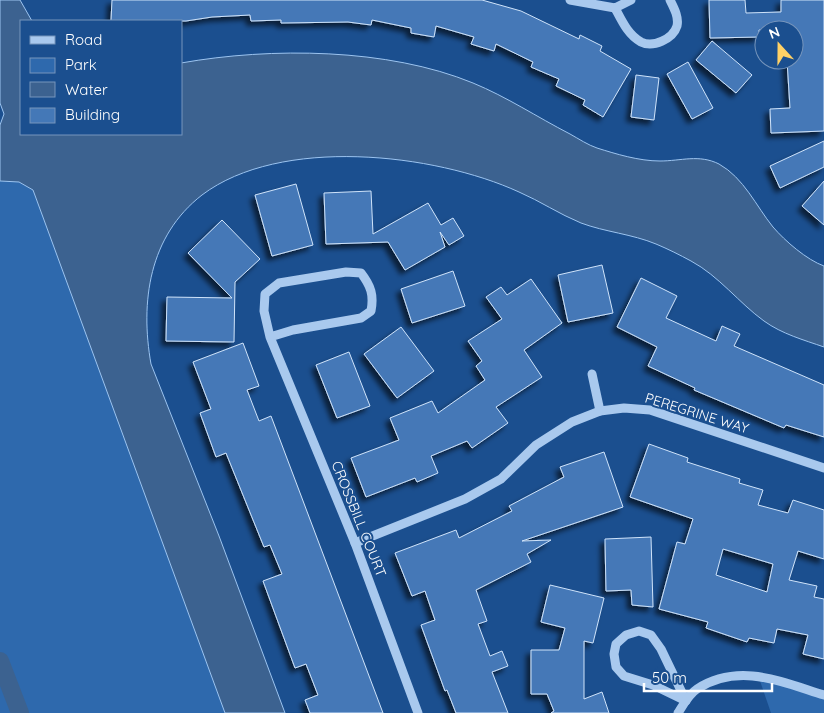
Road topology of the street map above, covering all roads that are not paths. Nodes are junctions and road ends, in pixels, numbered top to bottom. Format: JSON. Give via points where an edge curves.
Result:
{"nodes":[{"id":1,"x":570,"y":0,"type":"edge"},
{"id":2,"x":631,"y":0,"type":"edge"},
{"id":3,"x":670,"y":0,"type":"edge"},
{"id":4,"x":615,"y":8,"type":"junction"},
{"id":5,"x":270,"y":337,"type":"junction"},
{"id":6,"x":592,"y":374,"type":"dead end"},
{"id":7,"x":600,"y":411,"type":"junction"},
{"id":8,"x":824,"y":468,"type":"edge"},
{"id":9,"x":354,"y":543,"type":"junction"},
{"id":10,"x":824,"y":695,"type":"edge"},
{"id":11,"x":686,"y":701,"type":"junction"},
{"id":12,"x":418,"y":713,"type":"edge"},
{"id":13,"x":678,"y":713,"type":"edge"}],
"edges":[{"from":1,"to":4,"type":"street"},
{"from":2,"to":4,"type":"street"},
{"from":3,"to":4,"type":"street","via":[[677,14],[677,26],[669,37],[657,44],[642,42],[628,31]]},
{"from":5,"to":5,"type":"street","name":"CROSSBILL COURT","via":[[264,311],[265,294],[279,283],[346,272],[361,273],[369,284],[374,298],[371,311],[361,318]]},
{"from":5,"to":9,"type":"street","name":"CROSSBILL COURT"},
{"from":6,"to":7,"type":"street"},
{"from":7,"to":8,"type":"street","name":"PEREGRINE WAY","via":[[624,408],[650,410]]},
{"from":7,"to":9,"type":"street","name":"PEREGRINE WAY","via":[[572,422],[536,445],[501,479],[465,499]]},
{"from":9,"to":12,"type":"street","name":"CROSSBILL COURT"},
{"from":10,"to":11,"type":"street","via":[[758,675],[729,676],[696,689]]},
{"from":11,"to":11,"type":"street","via":[[651,635],[639,631],[626,635],[616,644],[616,667],[624,676]]},
{"from":11,"to":13,"type":"street"}]}
